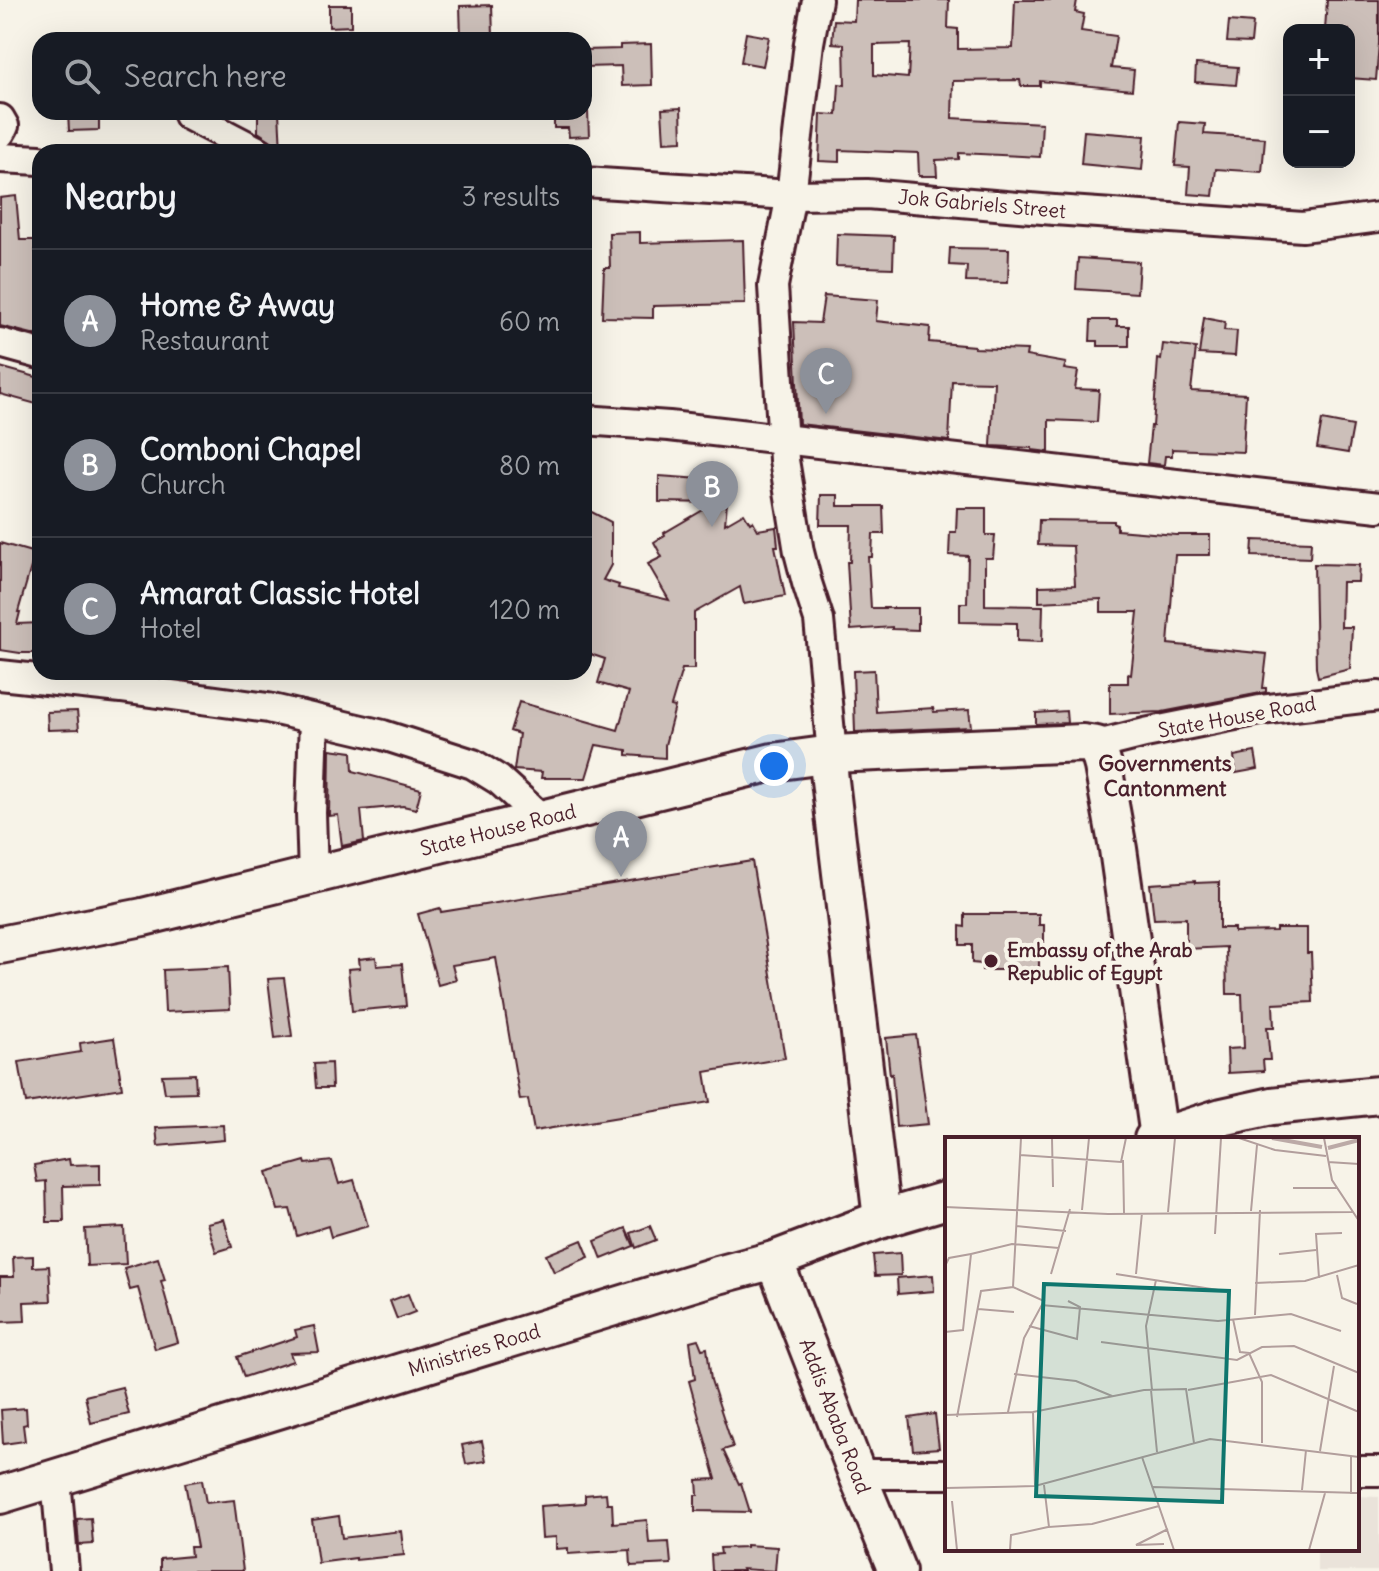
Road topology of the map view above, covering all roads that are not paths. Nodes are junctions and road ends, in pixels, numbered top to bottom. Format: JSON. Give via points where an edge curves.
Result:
{"nodes":[{"id":1,"x":817,"y":0,"type":"edge"},
{"id":2,"x":0,"y":119,"type":"edge"},
{"id":3,"x":198,"y":120,"type":"edge"},
{"id":4,"x":0,"y":133,"type":"edge"},
{"id":5,"x":244,"y":144,"type":"edge"},
{"id":6,"x":0,"y":158,"type":"edge"},
{"id":7,"x":32,"y":160,"type":"edge"},
{"id":8,"x":592,"y":183,"type":"edge"},
{"id":9,"x":791,"y":195,"type":"junction"},
{"id":10,"x":1379,"y":217,"type":"edge"},
{"id":11,"x":0,"y":343,"type":"edge"},
{"id":12,"x":32,"y":352,"type":"edge"},
{"id":13,"x":592,"y":421,"type":"edge"},
{"id":14,"x":784,"y":439,"type":"junction"},
{"id":15,"x":1379,"y":507,"type":"edge"},
{"id":16,"x":0,"y":675,"type":"edge"},
{"id":17,"x":32,"y":678,"type":"edge"},
{"id":18,"x":47,"y":680,"type":"edge"},
{"id":19,"x":1379,"y":696,"type":"edge"},
{"id":20,"x":314,"y":719,"type":"junction"},
{"id":21,"x":1097,"y":745,"type":"junction"},
{"id":22,"x":830,"y":755,"type":"junction"},
{"id":23,"x":542,"y":819,"type":"junction"},
{"id":24,"x":313,"y":876,"type":"junction"},
{"id":25,"x":0,"y":945,"type":"edge"},
{"id":26,"x":1379,"y":1095,"type":"edge"},
{"id":27,"x":1156,"y":1137,"type":"edge"},
{"id":28,"x":1159,"y":1137,"type":"edge"},
{"id":29,"x":945,"y":1201,"type":"edge"},
{"id":30,"x":882,"y":1219,"type":"junction"},
{"id":31,"x":774,"y":1260,"type":"junction"},
{"id":32,"x":857,"y":1474,"type":"junction"},
{"id":33,"x":945,"y":1474,"type":"edge"},
{"id":34,"x":56,"y":1479,"type":"junction"},
{"id":35,"x":0,"y":1495,"type":"edge"},
{"id":36,"x":64,"y":1571,"type":"edge"},
{"id":37,"x":897,"y":1571,"type":"edge"}],
"edges":[{"from":1,"to":9,"type":"street"},
{"from":2,"to":4,"type":"street"},
{"from":3,"to":5,"type":"street"},
{"from":6,"to":7,"type":"street"},
{"from":8,"to":9,"type":"street","name":"Jok Gabriels Street"},
{"from":9,"to":10,"type":"street","name":"Jok Gabriels Street","via":[[867,194],[1303,227]]},
{"from":9,"to":14,"type":"street","via":[[773,286]]},
{"from":11,"to":12,"type":"street"},
{"from":13,"to":14,"type":"street"},
{"from":14,"to":15,"type":"street"},
{"from":14,"to":22,"type":"street","via":[[799,552],[819,620]]},
{"from":16,"to":17,"type":"street"},
{"from":18,"to":20,"type":"street","via":[[268,708]]},
{"from":19,"to":21,"type":"street","name":"State House Road","via":[[1260,710]]},
{"from":20,"to":23,"type":"street","via":[[473,764]]},
{"from":20,"to":24,"type":"street"},
{"from":21,"to":22,"type":"main road","name":"State House Road"},
{"from":21,"to":27,"type":"main road","via":[[1118,849]]},
{"from":22,"to":23,"type":"main road","name":"State House Road","via":[[741,769]]},
{"from":22,"to":30,"type":"main road"},
{"from":23,"to":24,"type":"main road","name":"State House Road"},
{"from":24,"to":25,"type":"main road","name":"State House Road"},
{"from":26,"to":28,"type":"main road","via":[[1272,1106]]},
{"from":29,"to":30,"type":"main road","name":"Ministries Road"},
{"from":30,"to":31,"type":"main road","name":"Ministries Road"},
{"from":31,"to":32,"type":"main road","name":"Addis Ababa Road"},
{"from":31,"to":34,"type":"main road","name":"Ministries Road"},
{"from":32,"to":33,"type":"street"},
{"from":32,"to":37,"type":"main road","name":"Addis Ababa Road"},
{"from":34,"to":35,"type":"main road","name":"Ministries Road"},
{"from":34,"to":36,"type":"street"}]}
